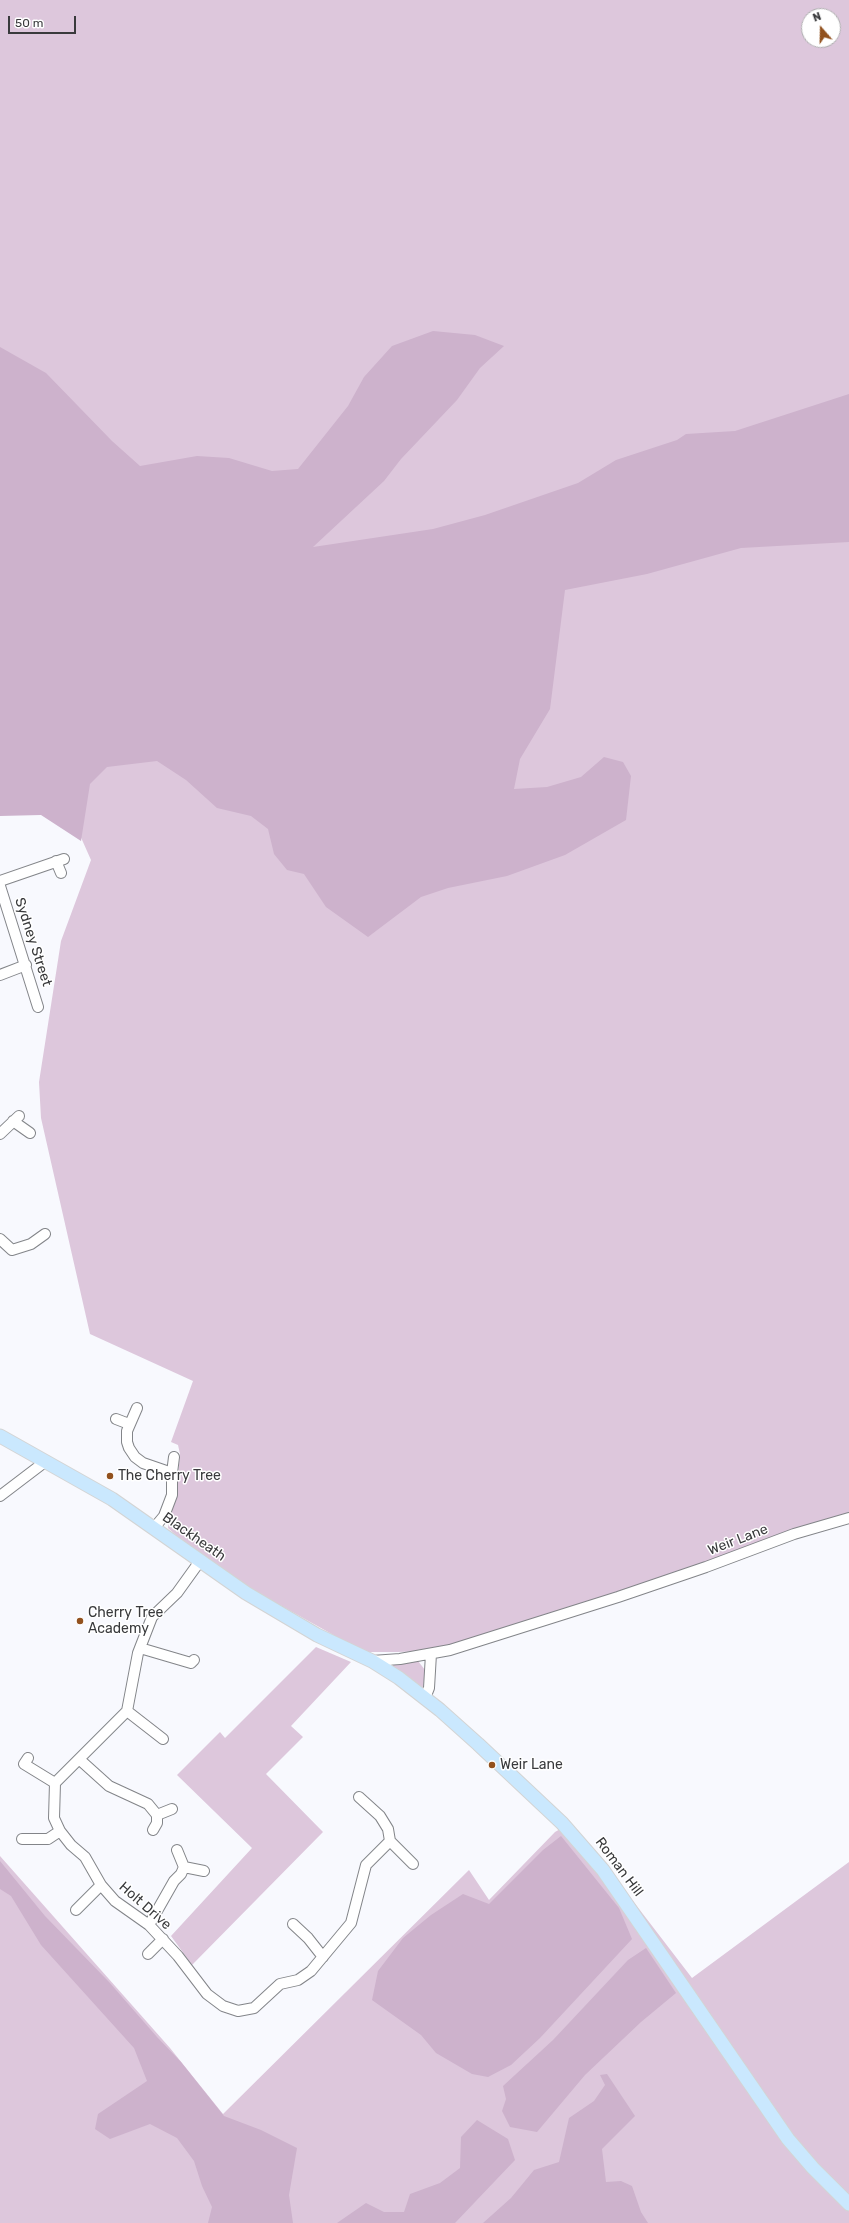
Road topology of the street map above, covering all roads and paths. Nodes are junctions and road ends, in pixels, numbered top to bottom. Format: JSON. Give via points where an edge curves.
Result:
{"nodes":[{"id":1,"x":61,"y":873,"type":"dead end"},
{"id":2,"x":0,"y":881,"type":"edge"},
{"id":3,"x":0,"y":886,"type":"edge"},
{"id":4,"x":26,"y":965,"type":"junction"},
{"id":5,"x":0,"y":975,"type":"edge"},
{"id":6,"x":38,"y":1007,"type":"dead end"},
{"id":7,"x":30,"y":1133,"type":"dead end"},
{"id":8,"x":0,"y":1134,"type":"edge"},
{"id":9,"x":39,"y":1236,"type":"dead end"},
{"id":10,"x":0,"y":1239,"type":"edge"},
{"id":11,"x":137,"y":1408,"type":"dead end"},
{"id":12,"x":116,"y":1419,"type":"dead end"},
{"id":13,"x":129,"y":1424,"type":"junction"},
{"id":14,"x":0,"y":1436,"type":"edge"},
{"id":15,"x":174,"y":1457,"type":"dead end"},
{"id":16,"x":46,"y":1461,"type":"junction"},
{"id":17,"x":172,"y":1473,"type":"junction"},
{"id":18,"x":0,"y":1496,"type":"edge"},
{"id":19,"x":849,"y":1518,"type":"edge"},
{"id":20,"x":154,"y":1528,"type":"junction"},
{"id":21,"x":200,"y":1561,"type":"junction"},
{"id":22,"x":140,"y":1648,"type":"junction"},
{"id":23,"x":431,"y":1654,"type":"junction"},
{"id":24,"x":372,"y":1662,"type":"junction"},
{"id":25,"x":191,"y":1664,"type":"dead end"},
{"id":26,"x":425,"y":1698,"type":"junction"},
{"id":27,"x":127,"y":1711,"type":"junction"},
{"id":28,"x":163,"y":1739,"type":"dead end"},
{"id":29,"x":28,"y":1758,"type":"dead end"},
{"id":30,"x":79,"y":1759,"type":"junction"},
{"id":31,"x":55,"y":1783,"type":"junction"},
{"id":32,"x":359,"y":1797,"type":"dead end"},
{"id":33,"x":172,"y":1809,"type":"dead end"},
{"id":34,"x":157,"y":1815,"type":"junction"},
{"id":35,"x":60,"y":1830,"type":"junction"},
{"id":36,"x":153,"y":1830,"type":"dead end"},
{"id":37,"x":22,"y":1839,"type":"dead end"},
{"id":38,"x":390,"y":1841,"type":"junction"},
{"id":39,"x":177,"y":1850,"type":"dead end"},
{"id":40,"x":413,"y":1864,"type":"dead end"},
{"id":41,"x":184,"y":1868,"type":"junction"},
{"id":42,"x":204,"y":1872,"type":"dead end"},
{"id":43,"x":101,"y":1885,"type":"junction"},
{"id":44,"x":76,"y":1910,"type":"dead end"},
{"id":45,"x":293,"y":1924,"type":"dead end"},
{"id":46,"x":149,"y":1925,"type":"junction"},
{"id":47,"x":163,"y":1939,"type":"junction"},
{"id":48,"x":148,"y":1954,"type":"dead end"},
{"id":49,"x":323,"y":1957,"type":"junction"},
{"id":50,"x":849,"y":2204,"type":"edge"}],
"edges":[{"from":1,"to":2,"type":"street","via":[[60,860]]},
{"from":3,"to":4,"type":"street","name":"Sydney Street"},
{"from":4,"to":5,"type":"street"},
{"from":4,"to":6,"type":"street","name":"Sydney Street"},
{"from":7,"to":8,"type":"street","via":[[16,1118]]},
{"from":9,"to":10,"type":"street","via":[[12,1250]]},
{"from":11,"to":13,"type":"street"},
{"from":12,"to":13,"type":"street"},
{"from":13,"to":17,"type":"street","via":[[127,1442],[135,1457],[143,1463]]},
{"from":14,"to":16,"type":"main road","name":"Blackheath"},
{"from":15,"to":17,"type":"street"},
{"from":16,"to":18,"type":"street"},
{"from":16,"to":20,"type":"main road","name":"Blackheath","via":[[112,1499]]},
{"from":17,"to":20,"type":"street","via":[[172,1495],[164,1516]]},
{"from":19,"to":23,"type":"street","name":"Weir Lane","via":[[794,1534],[706,1568],[618,1597]]},
{"from":20,"to":21,"type":"main road","name":"Blackheath"},
{"from":21,"to":22,"type":"street","via":[[177,1593],[152,1617]]},
{"from":21,"to":24,"type":"main road","name":"Blackheath","via":[[246,1593],[317,1635]]},
{"from":22,"to":25,"type":"street"},
{"from":22,"to":27,"type":"street"},
{"from":23,"to":24,"type":"street","name":"Weir Lane"},
{"from":23,"to":26,"type":"street","via":[[429,1688]]},
{"from":24,"to":26,"type":"main road","name":"Roman Hill"},
{"from":26,"to":50,"type":"main road","name":"Roman Hill","via":[[496,1760],[585,1847],[788,2139]]},
{"from":27,"to":28,"type":"street"},
{"from":27,"to":30,"type":"street"},
{"from":29,"to":31,"type":"street","via":[[24,1764]]},
{"from":30,"to":31,"type":"street"},
{"from":30,"to":34,"type":"street","via":[[109,1786],[148,1804]]},
{"from":31,"to":35,"type":"street","name":"Holt Drive","via":[[54,1818]]},
{"from":32,"to":38,"type":"street","via":[[380,1816],[388,1829]]},
{"from":33,"to":34,"type":"street"},
{"from":34,"to":36,"type":"street","via":[[157,1823]]},
{"from":35,"to":37,"type":"street","via":[[48,1839]]},
{"from":35,"to":43,"type":"street","name":"Holt Drive","via":[[71,1845],[85,1857]]},
{"from":38,"to":40,"type":"street"},
{"from":38,"to":49,"type":"street","name":"Holt Drive","via":[[366,1865],[351,1923]]},
{"from":39,"to":41,"type":"street"},
{"from":41,"to":42,"type":"street"},
{"from":41,"to":46,"type":"street"},
{"from":43,"to":44,"type":"street"},
{"from":43,"to":46,"type":"street","name":"Holt Drive","via":[[115,1900]]},
{"from":45,"to":49,"type":"street"},
{"from":46,"to":47,"type":"street","name":"Holt Drive"},
{"from":47,"to":48,"type":"street"},
{"from":47,"to":49,"type":"street","name":"Holt Drive","via":[[207,1994],[223,2006],[238,2011],[254,2008],[280,1984],[298,1980],[311,1971]]}]}
